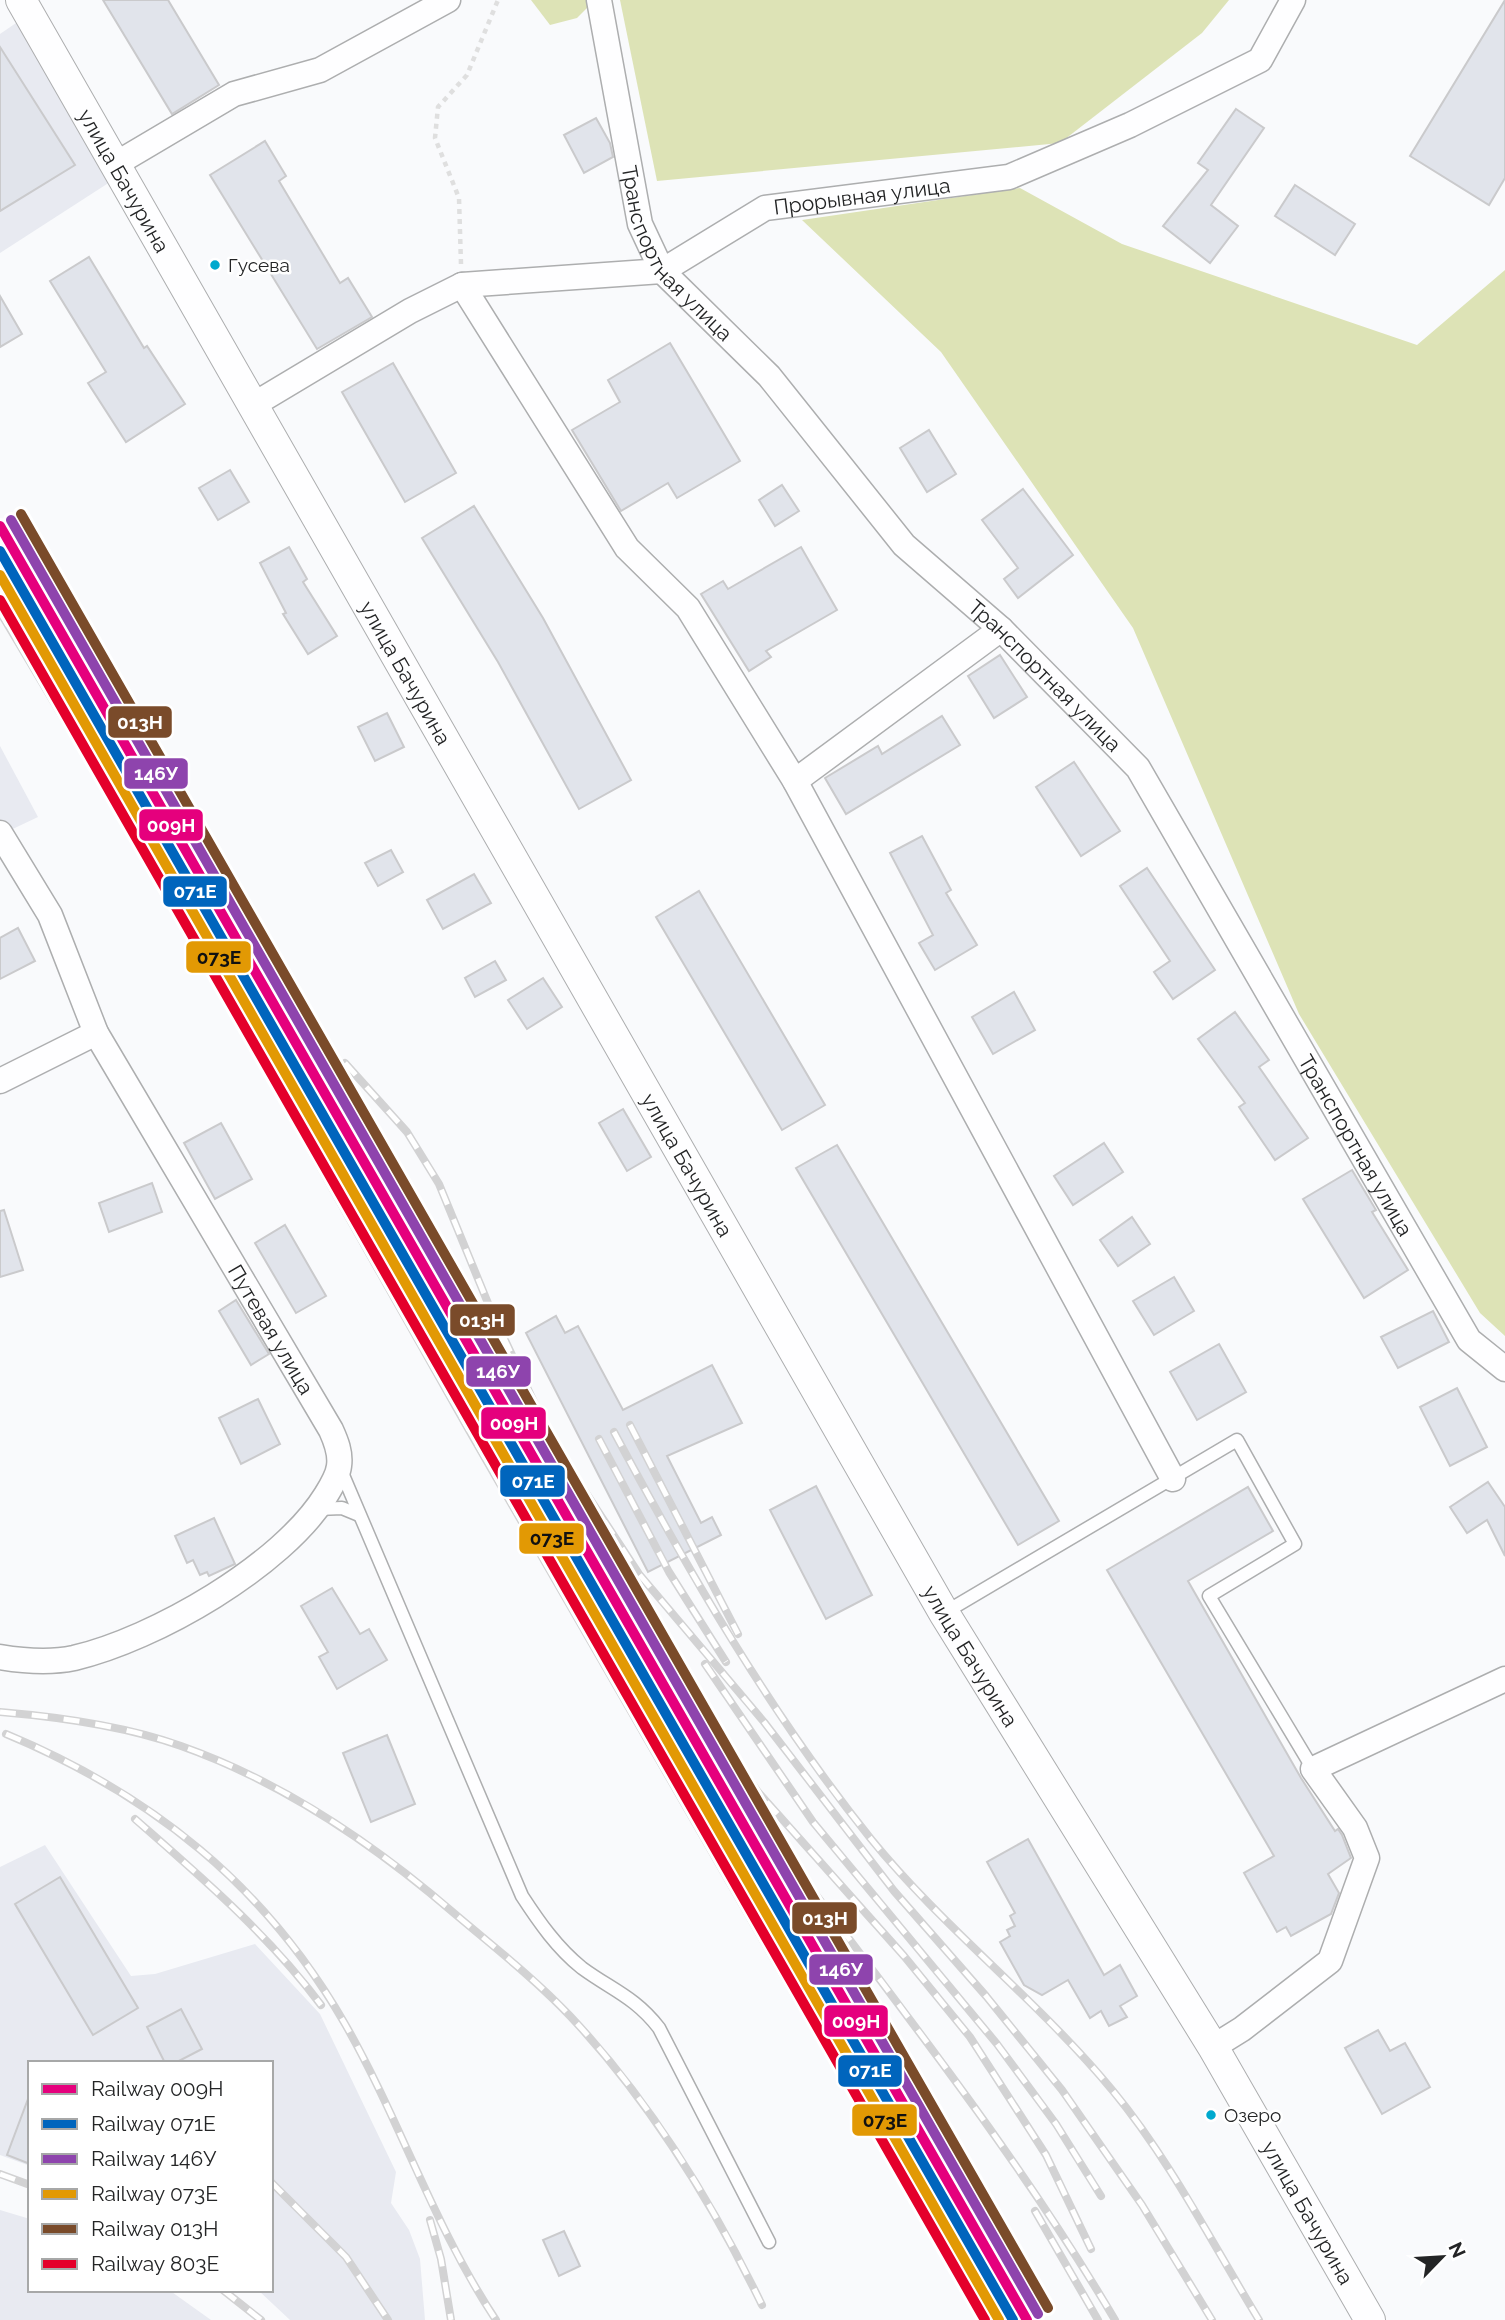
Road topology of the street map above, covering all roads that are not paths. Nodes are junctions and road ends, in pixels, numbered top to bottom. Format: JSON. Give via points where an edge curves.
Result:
{"nodes":[{"id":1,"x":21,"y":0,"type":"edge"},
{"id":2,"x":448,"y":0,"type":"edge"},
{"id":3,"x":599,"y":0,"type":"edge"},
{"id":4,"x":1293,"y":0,"type":"edge"},
{"id":5,"x":114,"y":165,"type":"junction"},
{"id":6,"x":662,"y":271,"type":"junction"},
{"id":7,"x":462,"y":285,"type":"junction"},
{"id":8,"x":253,"y":405,"type":"junction"},
{"id":9,"x":1001,"y":629,"type":"junction"},
{"id":10,"x":795,"y":781,"type":"junction"},
{"id":11,"x":0,"y":832,"type":"edge"},
{"id":12,"x":96,"y":1034,"type":"junction"},
{"id":13,"x":0,"y":1081,"type":"edge"},
{"id":14,"x":1505,"y":1369,"type":"edge"},
{"id":15,"x":340,"y":1467,"type":"junction"},
{"id":16,"x":1173,"y":1479,"type":"junction"},
{"id":17,"x":317,"y":1509,"type":"junction"},
{"id":18,"x":359,"y":1515,"type":"junction"},
{"id":19,"x":944,"y":1613,"type":"junction"},
{"id":20,"x":0,"y":1657,"type":"edge"},
{"id":21,"x":1505,"y":1679,"type":"edge"},
{"id":22,"x":1312,"y":1769,"type":"junction"},
{"id":23,"x":1213,"y":2047,"type":"junction"},
{"id":24,"x":769,"y":2242,"type":"dead end"},
{"id":25,"x":1370,"y":2320,"type":"edge"}],
"edges":[{"from":1,"to":5,"type":"street","name":"улица Бачурина"},
{"from":2,"to":5,"type":"street","via":[[320,70],[234,94]]},
{"from":3,"to":6,"type":"street","name":"Транспортная улица","via":[[640,224]]},
{"from":4,"to":6,"type":"street","name":"Прорывная улица","via":[[1260,60],[1093,141],[1009,177],[765,208]]},
{"from":5,"to":8,"type":"street","name":"улица Бачурина"},
{"from":6,"to":7,"type":"street","name":"Прорывная улица"},
{"from":6,"to":9,"type":"street","name":"Транспортная улица","via":[[769,376],[904,545]]},
{"from":7,"to":8,"type":"street","name":"Прорывная улица"},
{"from":7,"to":10,"type":"street","via":[[627,548],[688,608]]},
{"from":8,"to":19,"type":"street","name":"улица Бачурина"},
{"from":9,"to":10,"type":"street"},
{"from":9,"to":14,"type":"street","name":"Транспортная улица","via":[[1138,768],[1469,1340]]},
{"from":10,"to":16,"type":"street"},
{"from":11,"to":12,"type":"street","name":"Путевая улица","via":[[50,915]]},
{"from":12,"to":13,"type":"street"},
{"from":12,"to":15,"type":"street","name":"Путевая улица","via":[[331,1430]]},
{"from":15,"to":17,"type":"street"},
{"from":15,"to":18,"type":"lane"},
{"from":16,"to":19,"type":"lane"},
{"from":16,"to":22,"type":"lane","via":[[1237,1440],[1295,1544],[1209,1596]]},
{"from":17,"to":18,"type":"lane","via":[[342,1508]]},
{"from":17,"to":20,"type":"street","via":[[249,1574],[155,1626],[74,1658]]},
{"from":18,"to":24,"type":"lane","via":[[522,1896],[560,1948],[635,2001],[659,2028]]},
{"from":19,"to":23,"type":"street","name":"улица Бачурина"},
{"from":21,"to":22,"type":"street"},
{"from":22,"to":23,"type":"street","via":[[1355,1828],[1367,1858],[1330,1961]]},
{"from":23,"to":25,"type":"street","name":"улица Бачурина"}]}
